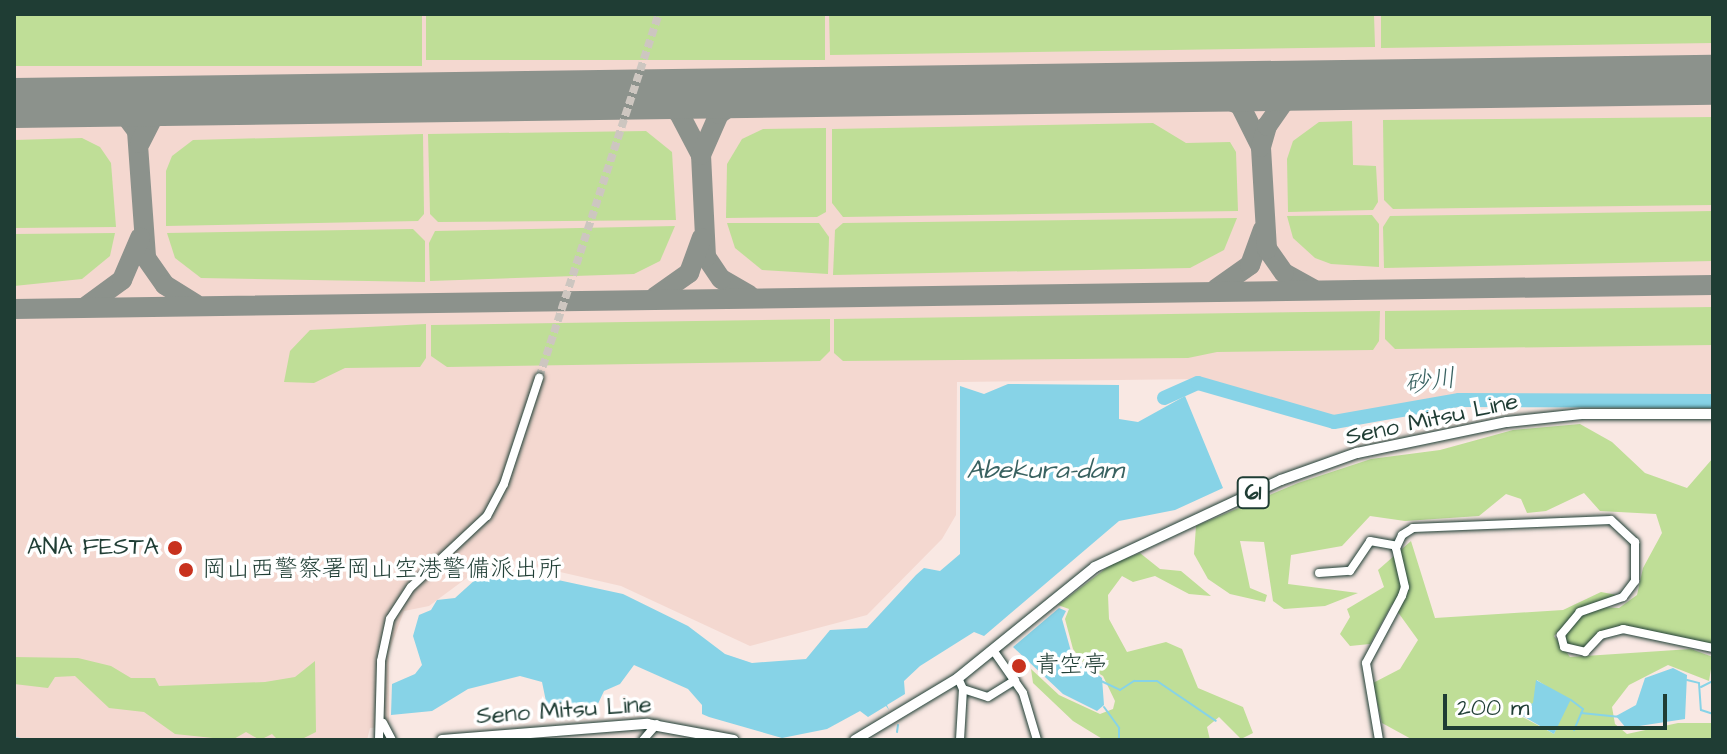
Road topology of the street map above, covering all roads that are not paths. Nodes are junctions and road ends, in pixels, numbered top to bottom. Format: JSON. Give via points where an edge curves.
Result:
{"nodes":[{"id":1,"x":539,"y":378,"type":"tunnel mouth"},
{"id":2,"x":1713,"y":414,"type":"edge"},
{"id":3,"x":1397,"y":546,"type":"junction"},
{"id":4,"x":1319,"y":573,"type":"dead end"},
{"id":5,"x":1713,"y":648,"type":"edge"},
{"id":6,"x":993,"y":650,"type":"junction"},
{"id":7,"x":958,"y":678,"type":"junction"},
{"id":8,"x":1015,"y":680,"type":"junction"},
{"id":9,"x":963,"y":689,"type":"junction"},
{"id":10,"x":380,"y":719,"type":"junction"},
{"id":11,"x":657,"y":724,"type":"junction"},
{"id":12,"x":492,"y":737,"type":"edge"},
{"id":13,"x":379,"y":740,"type":"edge"},
{"id":14,"x":392,"y":740,"type":"edge"},
{"id":15,"x":442,"y":740,"type":"edge"},
{"id":16,"x":643,"y":740,"type":"edge"},
{"id":17,"x":734,"y":740,"type":"edge"},
{"id":18,"x":855,"y":740,"type":"edge"},
{"id":19,"x":960,"y":740,"type":"edge"},
{"id":20,"x":1037,"y":740,"type":"edge"},
{"id":21,"x":1379,"y":740,"type":"edge"}],
"edges":[{"from":1,"to":10,"type":"street","via":[[504,484],[487,516],[411,587],[390,619],[383,643]]},
{"from":2,"to":6,"type":"main road","name":"Seno Mitsu Line","number":"61","via":[[1544,417],[1357,453],[1281,480],[1117,555],[1074,582]]},
{"from":3,"to":4,"type":"street","via":[[1370,541],[1350,571]]},
{"from":3,"to":5,"type":"street","via":[[1406,532],[1427,526],[1611,520],[1635,542],[1635,581],[1623,597],[1580,612],[1561,635],[1564,647],[1585,652],[1601,635],[1623,629]]},
{"from":3,"to":21,"type":"street","via":[[1405,587],[1366,663]]},
{"from":6,"to":7,"type":"main road","name":"Seno Mitsu Line","number":"61"},
{"from":6,"to":8,"type":"street"},
{"from":7,"to":9,"type":"street"},
{"from":7,"to":18,"type":"main road","name":"Seno Mitsu Line","number":"61"},
{"from":8,"to":9,"type":"street","via":[[988,697]]},
{"from":8,"to":20,"type":"street"},
{"from":9,"to":19,"type":"street"},
{"from":10,"to":13,"type":"street"},
{"from":10,"to":14,"type":"street"},
{"from":11,"to":12,"type":"main road","name":"Seno Mitsu Line"},
{"from":11,"to":16,"type":"street"},
{"from":11,"to":17,"type":"main road","name":"Seno Mitsu Line"},
{"from":12,"to":15,"type":"main road","name":"Seno Mitsu Line"}]}
